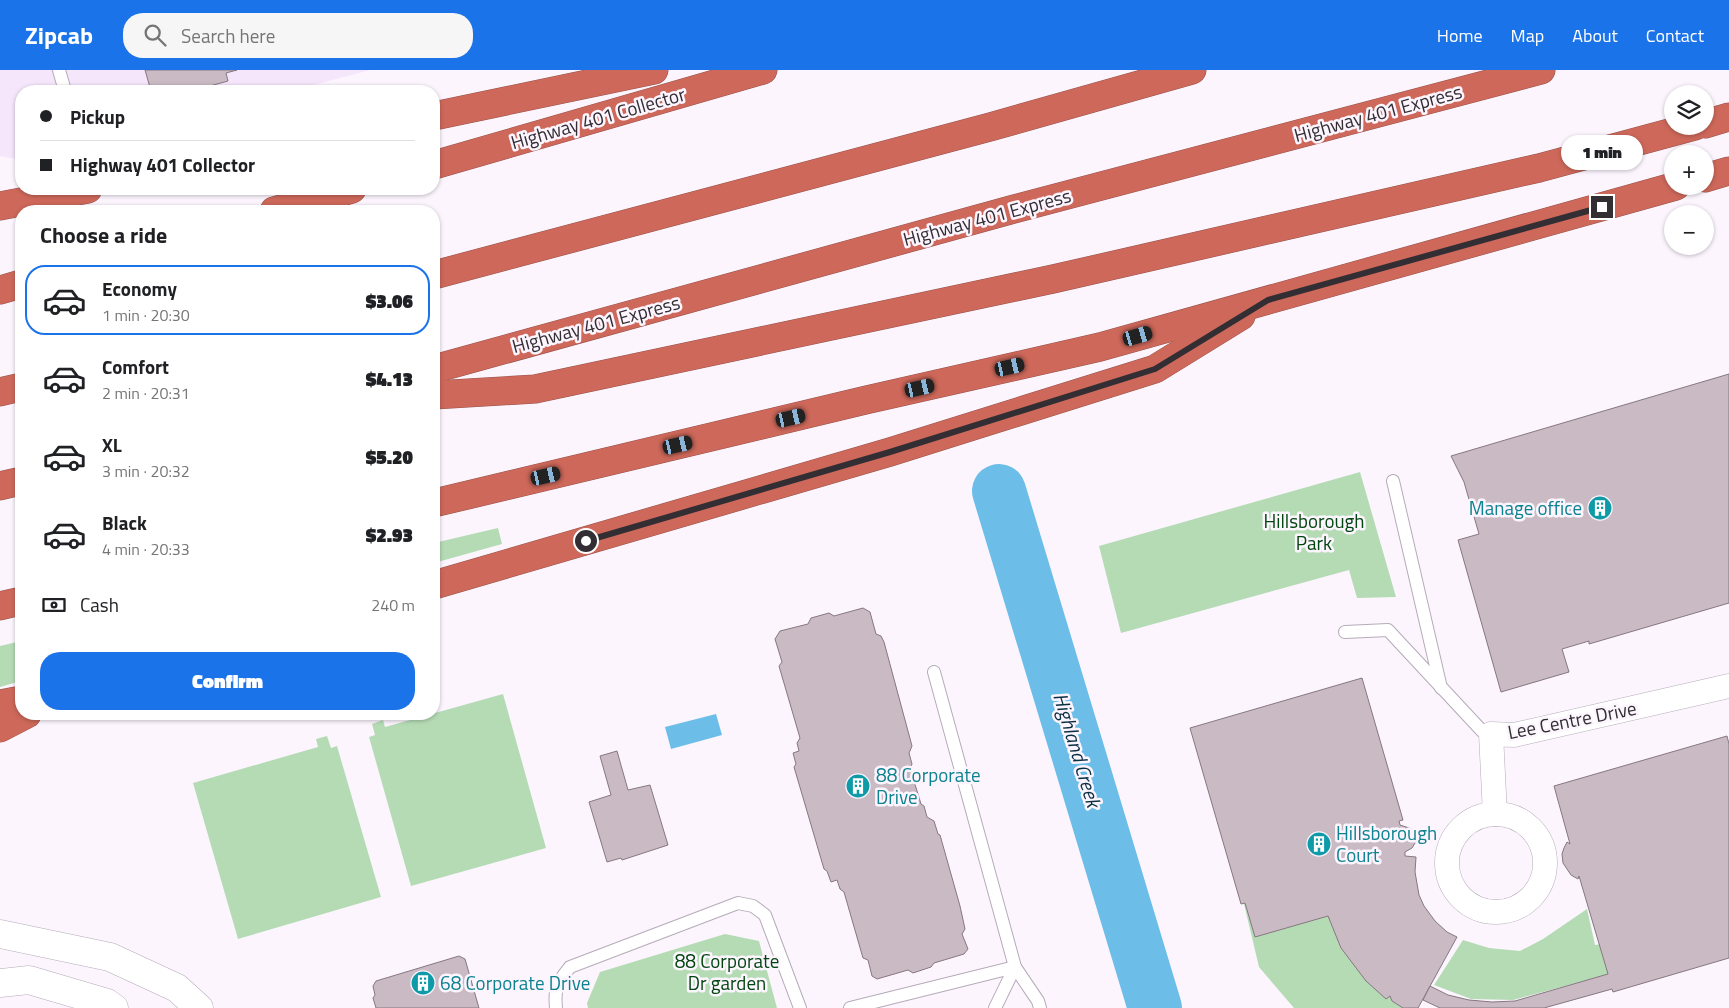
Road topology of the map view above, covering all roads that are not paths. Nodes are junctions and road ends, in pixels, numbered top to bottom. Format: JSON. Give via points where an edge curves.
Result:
{"nodes":[{"id":1,"x":59,"y":70,"type":"edge"},
{"id":2,"x":654,"y":70,"type":"edge"},
{"id":3,"x":763,"y":70,"type":"edge"},
{"id":4,"x":1192,"y":70,"type":"edge"},
{"id":5,"x":1541,"y":70,"type":"edge"},
{"id":6,"x":63,"y":85,"type":"edge"},
{"id":7,"x":440,"y":115,"type":"edge"},
{"id":8,"x":1729,"y":117,"type":"edge"},
{"id":9,"x":1714,"y":121,"type":"edge"},
{"id":10,"x":1664,"y":134,"type":"edge"},
{"id":11,"x":440,"y":163,"type":"edge"},
{"id":12,"x":1729,"y":172,"type":"edge"},
{"id":13,"x":1714,"y":176,"type":"edge"},
{"id":14,"x":1664,"y":189,"type":"edge"},
{"id":15,"x":57,"y":195,"type":"edge"},
{"id":16,"x":331,"y":195,"type":"edge"},
{"id":17,"x":295,"y":205,"type":"edge"},
{"id":18,"x":0,"y":206,"type":"edge"},
{"id":19,"x":440,"y":273,"type":"edge"},
{"id":20,"x":15,"y":286,"type":"edge"},
{"id":21,"x":0,"y":290,"type":"edge"},
{"id":22,"x":1268,"y":300,"type":"junction"},
{"id":23,"x":440,"y":367,"type":"edge"},
{"id":24,"x":15,"y":388,"type":"edge"},
{"id":25,"x":0,"y":392,"type":"edge"},
{"id":26,"x":440,"y":395,"type":"edge"},
{"id":27,"x":1393,"y":481,"type":"dead end"},
{"id":28,"x":15,"y":482,"type":"edge"},
{"id":29,"x":0,"y":486,"type":"edge"},
{"id":30,"x":440,"y":502,"type":"edge"},
{"id":31,"x":440,"y":583,"type":"edge"},
{"id":32,"x":15,"y":602,"type":"edge"},
{"id":33,"x":0,"y":606,"type":"edge"},
{"id":34,"x":1345,"y":632,"type":"dead end"},
{"id":35,"x":934,"y":672,"type":"dead end"},
{"id":36,"x":1729,"y":686,"type":"edge"},
{"id":37,"x":1442,"y":688,"type":"junction"},
{"id":38,"x":15,"y":701,"type":"edge"},
{"id":39,"x":0,"y":704,"type":"edge"},
{"id":40,"x":15,"y":720,"type":"edge"},
{"id":41,"x":0,"y":728,"type":"edge"},
{"id":42,"x":1491,"y":734,"type":"junction"},
{"id":43,"x":1495,"y":814,"type":"junction"},
{"id":44,"x":0,"y":934,"type":"edge"},
{"id":45,"x":1015,"y":967,"type":"junction"},
{"id":46,"x":0,"y":983,"type":"edge"},
{"id":47,"x":114,"y":1008,"type":"edge"},
{"id":48,"x":199,"y":1008,"type":"edge"},
{"id":49,"x":556,"y":1008,"type":"edge"},
{"id":50,"x":800,"y":1008,"type":"edge"},
{"id":51,"x":850,"y":1008,"type":"edge"},
{"id":52,"x":992,"y":1008,"type":"edge"},
{"id":53,"x":1040,"y":1008,"type":"edge"}],
"edges":[{"from":1,"to":6,"type":"lane"},
{"from":2,"to":7,"type":"highway"},
{"from":3,"to":11,"type":"highway","name":"Highway 401 Collector"},
{"from":4,"to":19,"type":"highway"},
{"from":5,"to":23,"type":"highway","name":"Highway 401 Express","via":[[1005,212]]},
{"from":8,"to":9,"type":"highway"},
{"from":10,"to":26,"type":"highway","via":[[1539,168],[1054,279],[535,389]]},
{"from":12,"to":13,"type":"highway"},
{"from":14,"to":22,"type":"highway"},
{"from":15,"to":18,"type":"highway"},
{"from":16,"to":17,"type":"highway"},
{"from":20,"to":21,"type":"highway"},
{"from":22,"to":30,"type":"highway","via":[[1100,347]]},
{"from":22,"to":31,"type":"highway","via":[[1155,369],[890,452]]},
{"from":24,"to":25,"type":"highway"},
{"from":27,"to":37,"type":"lane"},
{"from":28,"to":29,"type":"highway"},
{"from":32,"to":33,"type":"highway"},
{"from":34,"to":37,"type":"lane","via":[[1388,630]]},
{"from":35,"to":45,"type":"lane"},
{"from":36,"to":42,"type":"street","name":"Lee Centre Drive","via":[[1514,735]]},
{"from":37,"to":42,"type":"lane","via":[[1482,730]]},
{"from":38,"to":39,"type":"highway"},
{"from":40,"to":41,"type":"highway"},
{"from":42,"to":43,"type":"street","name":"Lee Centre Drive"},
{"from":43,"to":43,"type":"street","via":[[1479,817],[1454,837],[1448,852],[1447,868],[1451,884],[1460,898],[1488,912],[1505,912],[1520,907],[1542,884],[1545,852],[1538,836],[1526,824],[1512,816]]},
{"from":44,"to":48,"type":"street","via":[[110,957],[177,988]]},
{"from":45,"to":51,"type":"lane"},
{"from":45,"to":52,"type":"lane"},
{"from":45,"to":53,"type":"lane"},
{"from":46,"to":47,"type":"street","via":[[29,980]]},
{"from":49,"to":50,"type":"lane","via":[[555,992],[570,967],[738,903],[753,906],[765,915]]}]}
